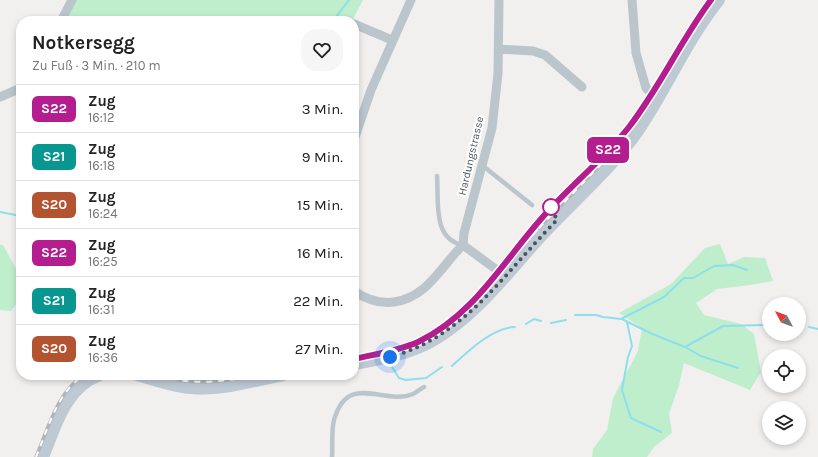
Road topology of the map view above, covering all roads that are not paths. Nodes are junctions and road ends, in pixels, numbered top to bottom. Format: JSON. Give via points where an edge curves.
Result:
{"nodes":[{"id":1,"x":72,"y":0,"type":"edge"},
{"id":2,"x":411,"y":0,"type":"edge"},
{"id":3,"x":499,"y":0,"type":"edge"},
{"id":4,"x":632,"y":0,"type":"edge"},
{"id":5,"x":719,"y":0,"type":"edge"},
{"id":6,"x":64,"y":16,"type":"edge"},
{"id":7,"x":359,"y":26,"type":"edge"},
{"id":8,"x":392,"y":40,"type":"junction"},
{"id":9,"x":499,"y":48,"type":"junction"},
{"id":10,"x":582,"y":87,"type":"dead end"},
{"id":11,"x":16,"y":90,"type":"edge"},
{"id":12,"x":0,"y":97,"type":"edge"},
{"id":13,"x":657,"y":99,"type":"junction"},
{"id":14,"x":359,"y":125,"type":"edge"},
{"id":15,"x":483,"y":166,"type":"junction"},
{"id":16,"x":437,"y":176,"type":"dead end"},
{"id":17,"x":532,"y":205,"type":"dead end"},
{"id":18,"x":463,"y":245,"type":"junction"},
{"id":19,"x":505,"y":276,"type":"junction"},
{"id":20,"x":359,"y":294,"type":"edge"},
{"id":21,"x":359,"y":363,"type":"edge"},
{"id":22,"x":89,"y":380,"type":"edge"},
{"id":23,"x":156,"y":380,"type":"edge"},
{"id":24,"x":258,"y":380,"type":"edge"},
{"id":25,"x":424,"y":387,"type":"dead end"},
{"id":26,"x":43,"y":457,"type":"edge"},
{"id":27,"x":332,"y":457,"type":"edge"}],
"edges":[{"from":1,"to":6,"type":"street"},
{"from":2,"to":8,"type":"street"},
{"from":3,"to":9,"type":"street","name":"Hardungstrasse"},
{"from":4,"to":13,"type":"street","via":[[636,53],[647,90]]},
{"from":5,"to":13,"type":"main road"},
{"from":7,"to":8,"type":"street"},
{"from":8,"to":14,"type":"street"},
{"from":9,"to":10,"type":"street","via":[[545,55]]},
{"from":9,"to":15,"type":"street","name":"Hardungstrasse","via":[[492,128]]},
{"from":11,"to":12,"type":"street"},
{"from":13,"to":19,"type":"main road","via":[[638,130],[613,162]]},
{"from":15,"to":17,"type":"lane"},
{"from":15,"to":18,"type":"street","name":"Hardungstrasse"},
{"from":16,"to":18,"type":"lane","via":[[440,226],[454,243]]},
{"from":18,"to":19,"type":"street"},
{"from":18,"to":20,"type":"street","via":[[431,283],[419,293],[402,301],[386,303],[369,300]]},
{"from":19,"to":21,"type":"main road","via":[[464,318],[435,340],[402,354]]},
{"from":22,"to":26,"type":"main road","via":[[71,396]]},
{"from":23,"to":24,"type":"main road","via":[[201,389]]},
{"from":25,"to":27,"type":"lane","via":[[413,394],[353,393],[345,400],[334,419]]}]}
